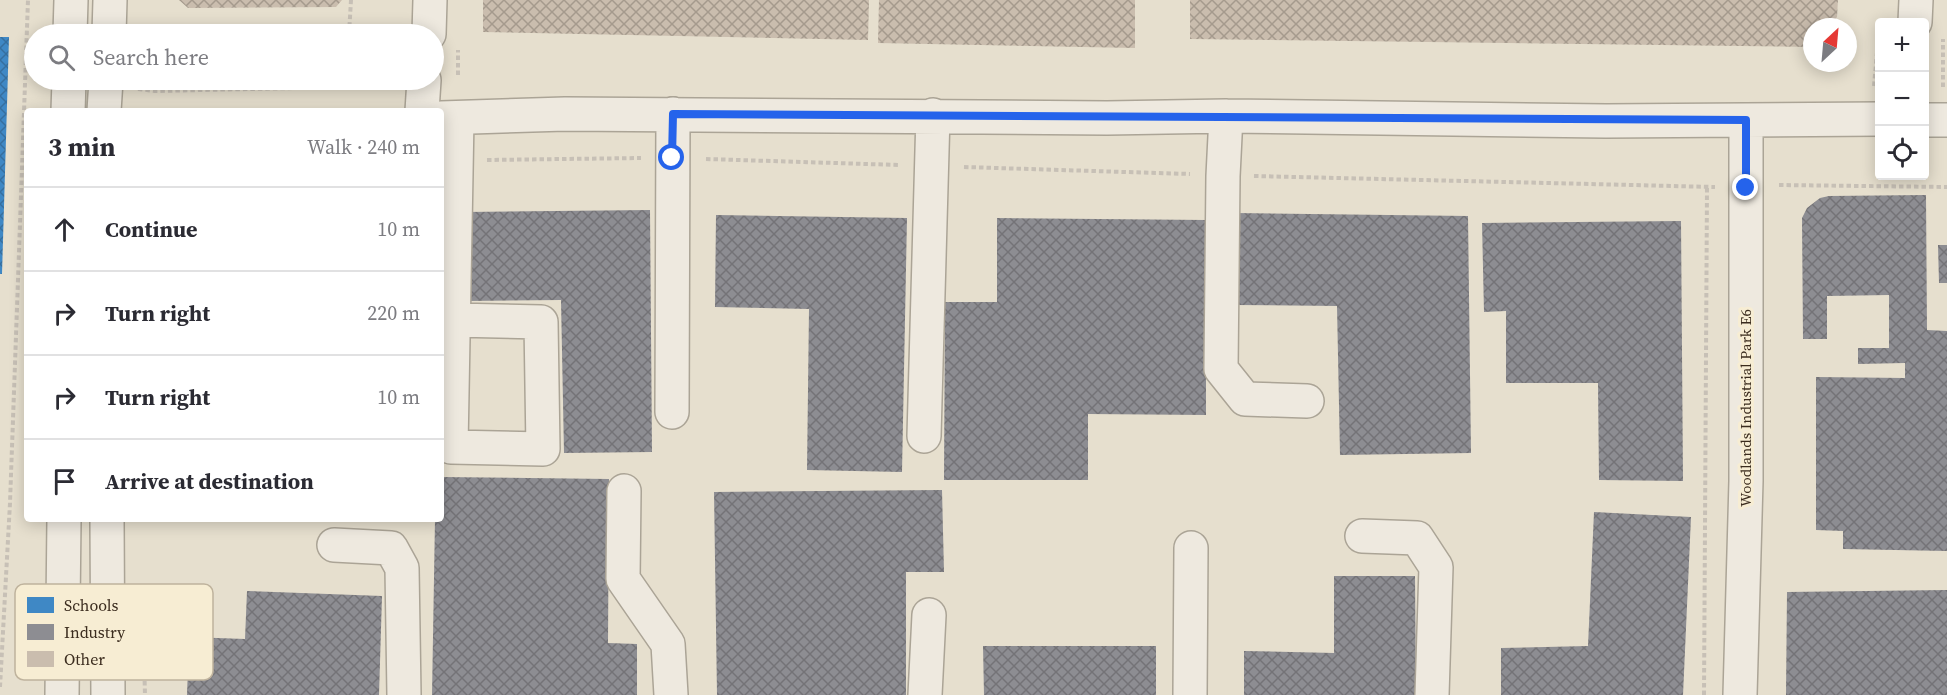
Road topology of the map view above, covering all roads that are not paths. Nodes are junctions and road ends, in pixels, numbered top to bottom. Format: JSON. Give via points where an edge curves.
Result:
{"nodes":[{"id":1,"x":71,"y":0,"type":"edge"},
{"id":2,"x":110,"y":0,"type":"edge"},
{"id":3,"x":430,"y":0,"type":"edge"},
{"id":4,"x":1916,"y":0,"type":"edge"},
{"id":5,"x":1915,"y":18,"type":"edge"},
{"id":6,"x":70,"y":24,"type":"edge"},
{"id":7,"x":109,"y":24,"type":"edge"},
{"id":8,"x":429,"y":24,"type":"edge"},
{"id":9,"x":69,"y":90,"type":"edge"},
{"id":10,"x":105,"y":90,"type":"edge"},
{"id":11,"x":423,"y":90,"type":"edge"},
{"id":12,"x":68,"y":108,"type":"edge"},
{"id":13,"x":104,"y":108,"type":"edge"},
{"id":14,"x":422,"y":108,"type":"edge"},
{"id":15,"x":673,"y":114,"type":"junction"},
{"id":16,"x":933,"y":116,"type":"junction"},
{"id":17,"x":1226,"y":116,"type":"junction"},
{"id":18,"x":449,"y":118,"type":"edge"},
{"id":19,"x":1875,"y":119,"type":"edge"},
{"id":20,"x":1746,"y":120,"type":"junction"},
{"id":21,"x":1929,"y":120,"type":"edge"},
{"id":22,"x":1947,"y":120,"type":"edge"},
{"id":23,"x":454,"y":320,"type":"junction"},
{"id":24,"x":1307,"y":401,"type":"dead end"},
{"id":25,"x":672,"y":412,"type":"dead end"},
{"id":26,"x":924,"y":436,"type":"dead end"},
{"id":27,"x":624,"y":491,"type":"dead end"},
{"id":28,"x":64,"y":522,"type":"edge"},
{"id":29,"x":107,"y":522,"type":"edge"},
{"id":30,"x":1362,"y":536,"type":"dead end"},
{"id":31,"x":334,"y":545,"type":"dead end"},
{"id":32,"x":1191,"y":548,"type":"dead end"},
{"id":33,"x":63,"y":584,"type":"edge"},
{"id":34,"x":107,"y":584,"type":"edge"},
{"id":35,"x":929,"y":615,"type":"dead end"},
{"id":36,"x":62,"y":684,"type":"edge"},
{"id":37,"x":108,"y":684,"type":"edge"},
{"id":38,"x":404,"y":695,"type":"edge"},
{"id":39,"x":671,"y":695,"type":"edge"},
{"id":40,"x":925,"y":695,"type":"edge"},
{"id":41,"x":1190,"y":695,"type":"edge"},
{"id":42,"x":1432,"y":695,"type":"edge"},
{"id":43,"x":1740,"y":695,"type":"edge"}],
"edges":[{"from":1,"to":6,"type":"street"},
{"from":2,"to":7,"type":"street"},
{"from":3,"to":8,"type":"street"},
{"from":4,"to":5,"type":"street"},
{"from":9,"to":12,"type":"street"},
{"from":10,"to":13,"type":"street"},
{"from":11,"to":14,"type":"street"},
{"from":15,"to":16,"type":"street"},
{"from":15,"to":18,"type":"street"},
{"from":15,"to":25,"type":"street"},
{"from":16,"to":17,"type":"street"},
{"from":16,"to":26,"type":"street"},
{"from":17,"to":20,"type":"street"},
{"from":17,"to":24,"type":"street","via":[[1221,369],[1245,399]]},
{"from":18,"to":23,"type":"street"},
{"from":19,"to":20,"type":"street"},
{"from":20,"to":43,"type":"street","name":"Woodlands Industrial Park E6","via":[[1746,481]]},
{"from":21,"to":22,"type":"street"},
{"from":23,"to":23,"type":"street","via":[[451,447],[543,449],[542,321]]},
{"from":27,"to":39,"type":"street","via":[[623,579],[668,644]]},
{"from":28,"to":33,"type":"street"},
{"from":29,"to":34,"type":"street"},
{"from":30,"to":42,"type":"street","via":[[1416,538],[1436,567]]},
{"from":31,"to":38,"type":"street","via":[[391,548],[402,568]]},
{"from":32,"to":41,"type":"street"},
{"from":35,"to":40,"type":"street"},
{"from":36,"to":37,"type":"street"}]}
